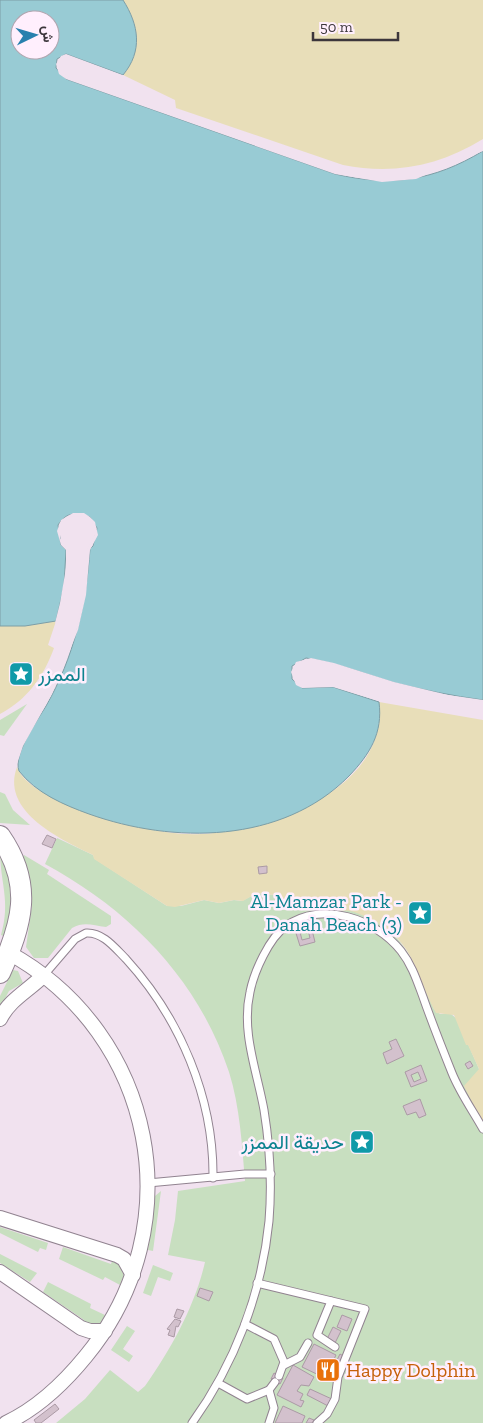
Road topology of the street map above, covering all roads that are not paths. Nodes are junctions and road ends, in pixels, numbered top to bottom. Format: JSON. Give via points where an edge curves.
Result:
{"nodes":[{"id":1,"x":0,"y":836,"type":"edge"},
{"id":2,"x":5,"y":951,"type":"edge"},
{"id":3,"x":0,"y":973,"type":"edge"},
{"id":4,"x":44,"y":975,"type":"junction"},
{"id":5,"x":0,"y":1019,"type":"edge"},
{"id":6,"x":483,"y":1129,"type":"edge"},
{"id":7,"x":271,"y":1174,"type":"junction"},
{"id":8,"x":213,"y":1178,"type":"junction"},
{"id":9,"x":148,"y":1183,"type":"junction"},
{"id":10,"x":0,"y":1218,"type":"edge"},
{"id":11,"x":0,"y":1272,"type":"edge"},
{"id":12,"x":133,"y":1275,"type":"junction"},
{"id":13,"x":257,"y":1283,"type":"junction"},
{"id":14,"x":331,"y":1301,"type":"junction"},
{"id":15,"x":244,"y":1324,"type":"junction"},
{"id":16,"x":104,"y":1331,"type":"junction"},
{"id":17,"x":308,"y":1344,"type":"dead end"},
{"id":18,"x":335,"y":1347,"type":"dead end"},
{"id":19,"x":284,"y":1364,"type":"junction"},
{"id":20,"x":218,"y":1383,"type":"junction"},
{"id":21,"x":269,"y":1390,"type":"junction"},
{"id":22,"x":6,"y":1423,"type":"edge"},
{"id":23,"x":193,"y":1423,"type":"edge"},
{"id":24,"x":268,"y":1423,"type":"edge"},
{"id":25,"x":317,"y":1423,"type":"edge"}],
"edges":[{"from":1,"to":2,"type":"main road","via":[[16,866],[21,895],[19,924]]},
{"from":2,"to":3,"type":"main road"},
{"from":2,"to":4,"type":"street"},
{"from":4,"to":5,"type":"street","via":[[31,988],[11,1000]]},
{"from":4,"to":8,"type":"lane","via":[[75,939],[86,932],[99,935],[131,965],[167,1015],[191,1063],[210,1130]]},
{"from":4,"to":9,"type":"street","via":[[93,1024],[125,1076],[142,1128]]},
{"from":6,"to":7,"type":"lane","via":[[453,1076],[411,967],[402,952],[384,934],[359,920],[332,915],[307,916],[287,925],[274,937],[253,980],[248,1002],[249,1043],[264,1110]]},
{"from":7,"to":8,"type":"lane"},
{"from":7,"to":13,"type":"lane","via":[[269,1221]]},
{"from":8,"to":9,"type":"lane"},
{"from":9,"to":12,"type":"street","via":[[144,1232]]},
{"from":10,"to":12,"type":"street","via":[[117,1255],[124,1259]]},
{"from":11,"to":16,"type":"street","via":[[82,1328]]},
{"from":12,"to":16,"type":"street","via":[[124,1298]]},
{"from":13,"to":14,"type":"lane"},
{"from":13,"to":15,"type":"lane"},
{"from":14,"to":18,"type":"lane","via":[[317,1335]]},
{"from":14,"to":25,"type":"lane","via":[[365,1309],[338,1378],[335,1400]]},
{"from":15,"to":19,"type":"lane","via":[[273,1337]]},
{"from":15,"to":20,"type":"lane"},
{"from":16,"to":22,"type":"street","via":[[58,1387]]},
{"from":17,"to":19,"type":"lane","via":[[300,1357]]},
{"from":19,"to":21,"type":"lane"},
{"from":20,"to":21,"type":"lane","via":[[247,1399]]},
{"from":20,"to":23,"type":"lane"},
{"from":21,"to":24,"type":"lane","via":[[274,1408]]}]}
